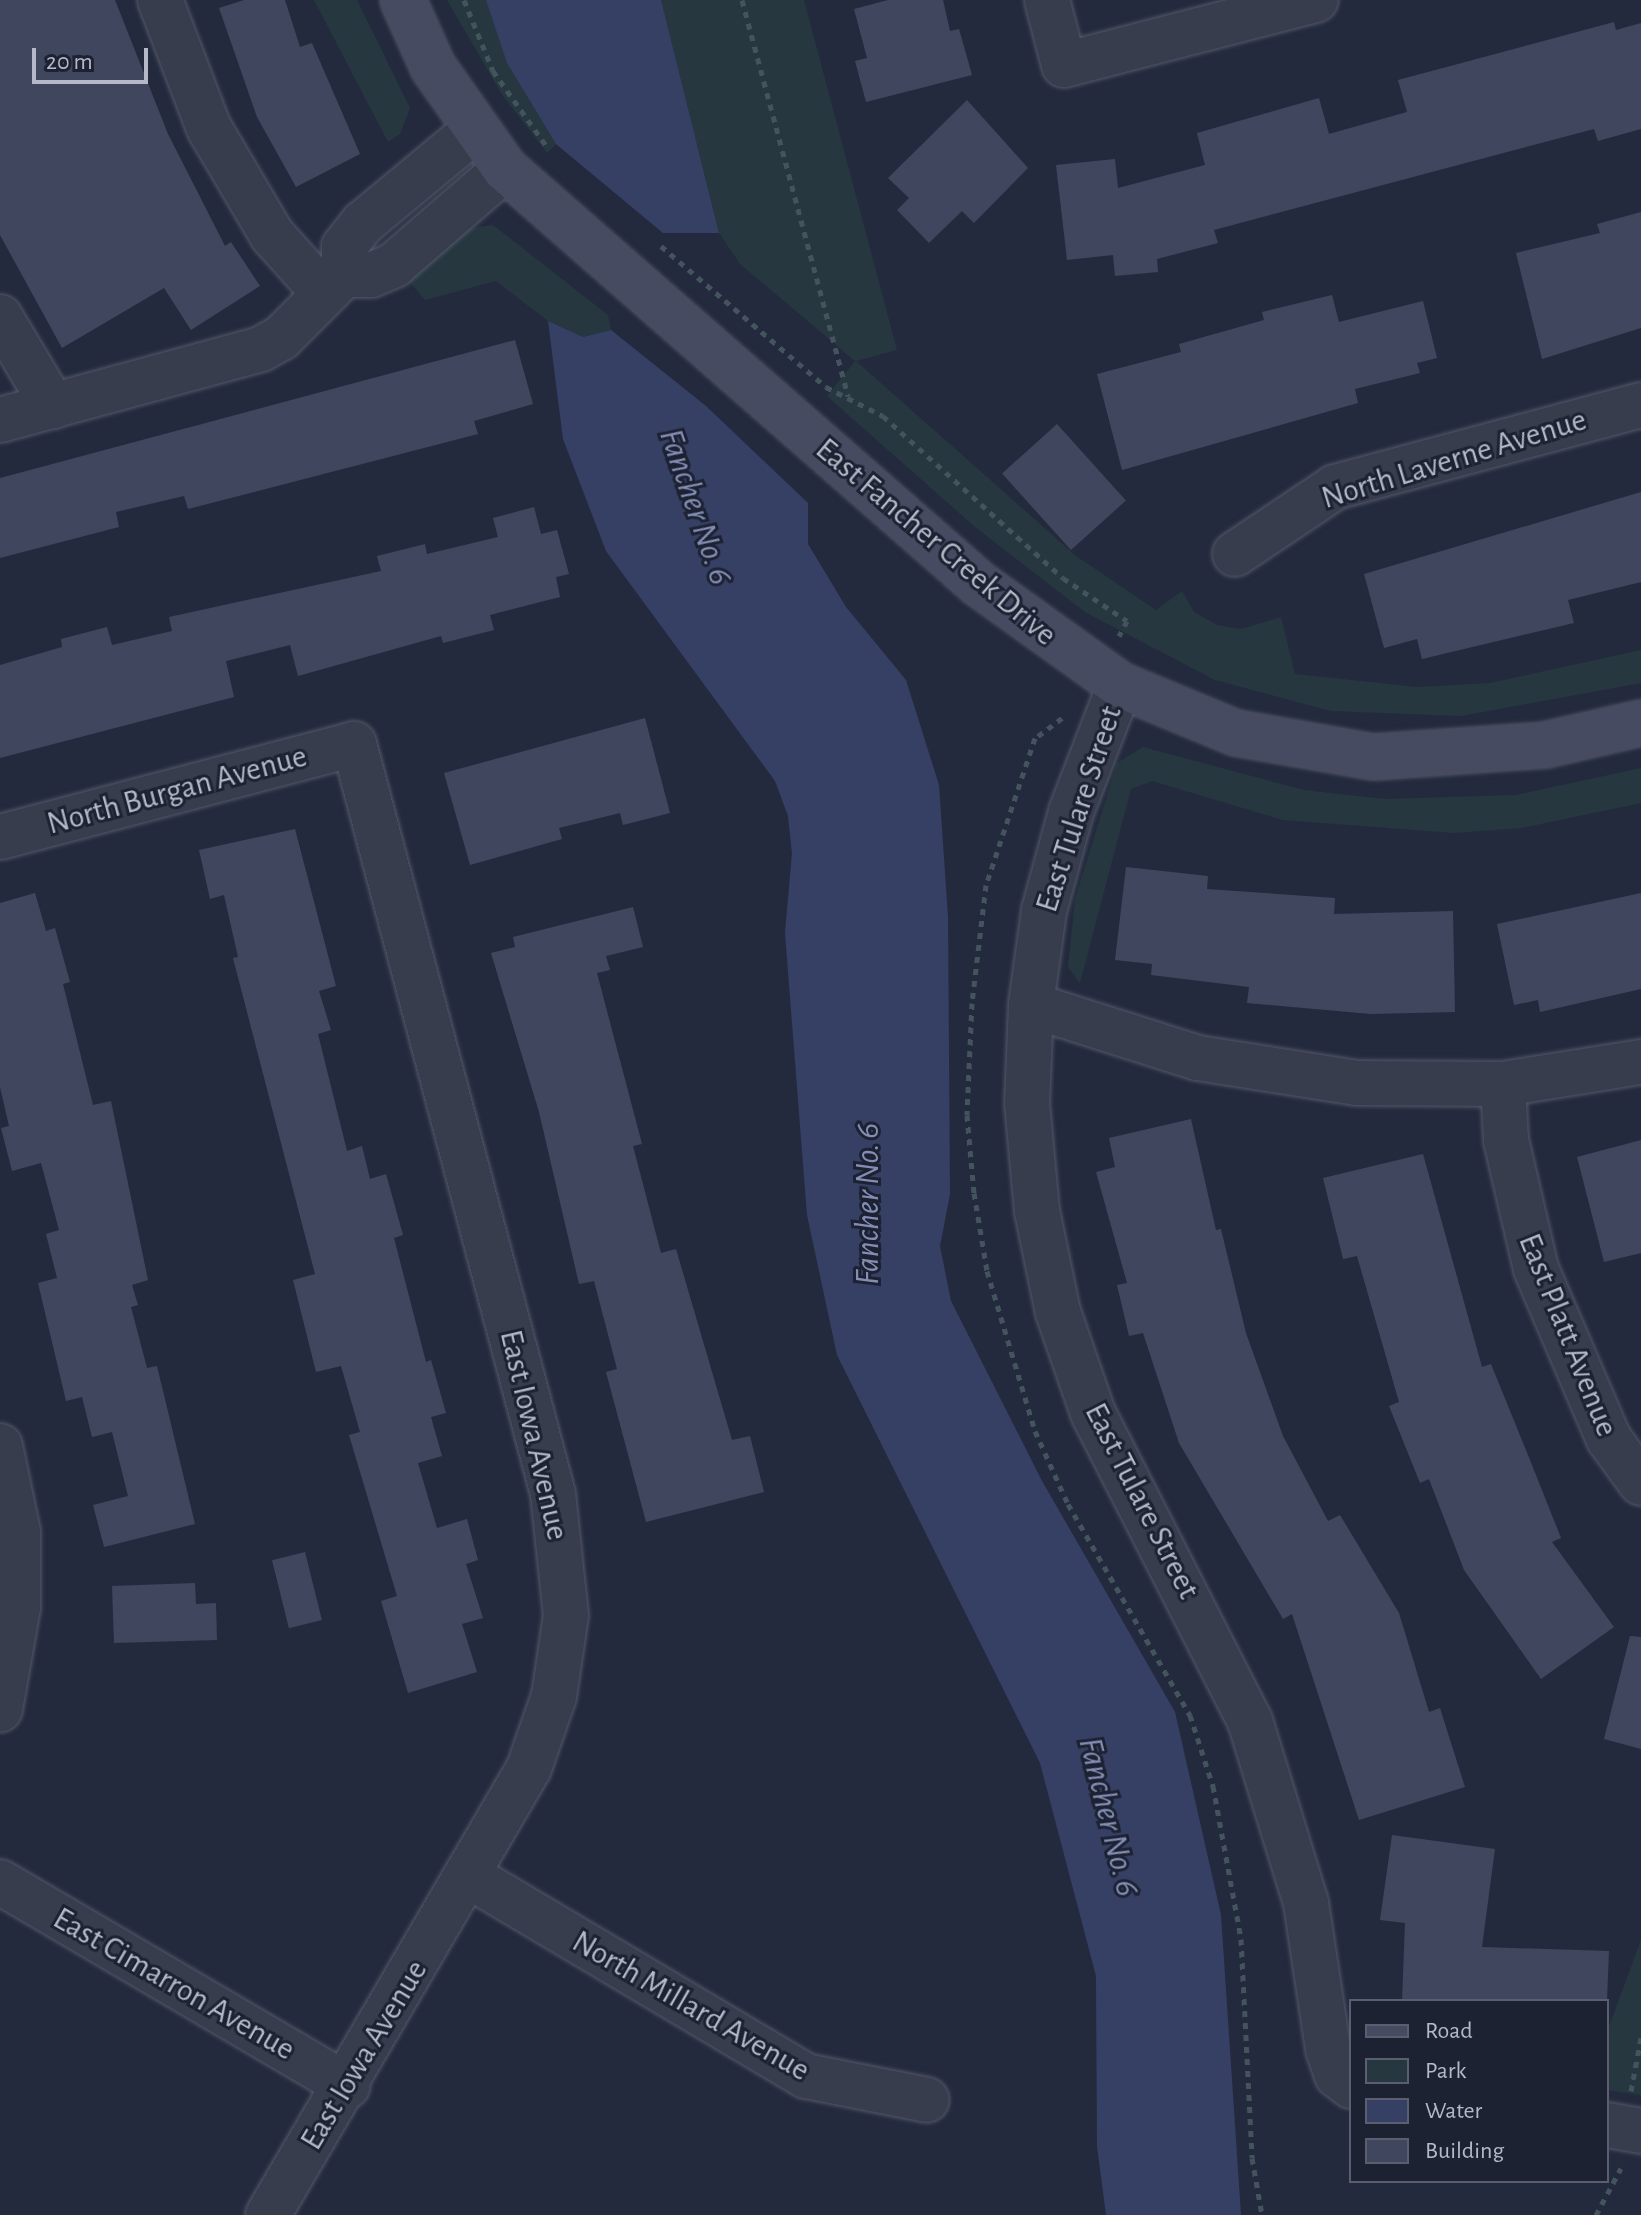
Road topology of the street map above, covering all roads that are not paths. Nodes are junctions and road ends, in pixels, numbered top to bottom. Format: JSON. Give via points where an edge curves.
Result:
{"nodes":[{"id":1,"x":160,"y":0,"type":"edge"},
{"id":2,"x":403,"y":0,"type":"edge"},
{"id":3,"x":1047,"y":0,"type":"edge"},
{"id":4,"x":1316,"y":0,"type":"edge"},
{"id":5,"x":474,"y":131,"type":"junction"},
{"id":6,"x":505,"y":169,"type":"junction"},
{"id":7,"x":334,"y":285,"type":"junction"},
{"id":8,"x":0,"y":317,"type":"edge"},
{"id":9,"x":1641,"y":405,"type":"edge"},
{"id":10,"x":53,"y":406,"type":"junction"},
{"id":11,"x":0,"y":420,"type":"edge"},
{"id":12,"x":1235,"y":554,"type":"dead end"},
{"id":13,"x":1120,"y":685,"type":"junction"},
{"id":14,"x":1641,"y":723,"type":"edge"},
{"id":15,"x":354,"y":744,"type":"joint"},
{"id":16,"x":0,"y":837,"type":"edge"},
{"id":17,"x":1031,"y":1005,"type":"junction"},
{"id":18,"x":1641,"y":1062,"type":"edge"},
{"id":19,"x":1503,"y":1084,"type":"junction"},
{"id":20,"x":0,"y":1446,"type":"edge"},
{"id":21,"x":1641,"y":1483,"type":"edge"},
{"id":22,"x":0,"y":1709,"type":"edge"},
{"id":23,"x":469,"y":1876,"type":"junction"},
{"id":24,"x":0,"y":1882,"type":"edge"},
{"id":25,"x":1344,"y":2080,"type":"edge"},
{"id":26,"x":348,"y":2086,"type":"junction"},
{"id":27,"x":927,"y":2100,"type":"dead end"},
{"id":28,"x":268,"y":2215,"type":"edge"}],
"edges":[{"from":1,"to":7,"type":"street","via":[[209,128],[272,235]]},
{"from":2,"to":5,"type":"street","name":"East Fancher Creek Drive","via":[[433,67]]},
{"from":3,"to":4,"type":"street","via":[[1064,65]]},
{"from":5,"to":6,"type":"street","name":"East Fancher Creek Drive"},
{"from":5,"to":7,"type":"street","via":[[363,223],[344,247]]},
{"from":6,"to":7,"type":"street","via":[[394,265]]},
{"from":6,"to":13,"type":"street","name":"East Fancher Creek Drive","via":[[979,584]]},
{"from":7,"to":10,"type":"street","via":[[261,349]]},
{"from":8,"to":10,"type":"street"},
{"from":9,"to":12,"type":"street","name":"North Laverne Avenue","via":[[1335,487]]},
{"from":10,"to":11,"type":"street"},
{"from":13,"to":14,"type":"street","name":"East Fancher Creek Drive","via":[[1236,733],[1374,757],[1545,745]]},
{"from":13,"to":17,"type":"street","name":"East Tulare Street","via":[[1059,854]]},
{"from":15,"to":16,"type":"street","name":"North Burgan Avenue"},
{"from":15,"to":23,"type":"street","name":"East Iowa Avenue","via":[[562,1548],[566,1615],[554,1696],[529,1768]]},
{"from":17,"to":19,"type":"street","via":[[1198,1058],[1280,1075],[1357,1083]]},
{"from":17,"to":25,"type":"street","name":"East Tulare Street","via":[[1028,1118],[1037,1211],[1058,1312],[1093,1413],[1130,1493],[1215,1643],[1250,1721],[1306,1903],[1328,2049]]},
{"from":18,"to":19,"type":"street"},
{"from":19,"to":21,"type":"street","name":"East Platt Avenue","via":[[1506,1140],[1536,1269],[1609,1439]]},
{"from":20,"to":22,"type":"street","via":[[18,1532],[18,1607]]},
{"from":23,"to":26,"type":"street","name":"East Iowa Avenue"},
{"from":23,"to":27,"type":"street","name":"North Millard Avenue","via":[[806,2076]]},
{"from":24,"to":26,"type":"street","name":"East Cimarron Avenue"},
{"from":26,"to":28,"type":"street","name":"East Iowa Avenue"}]}
